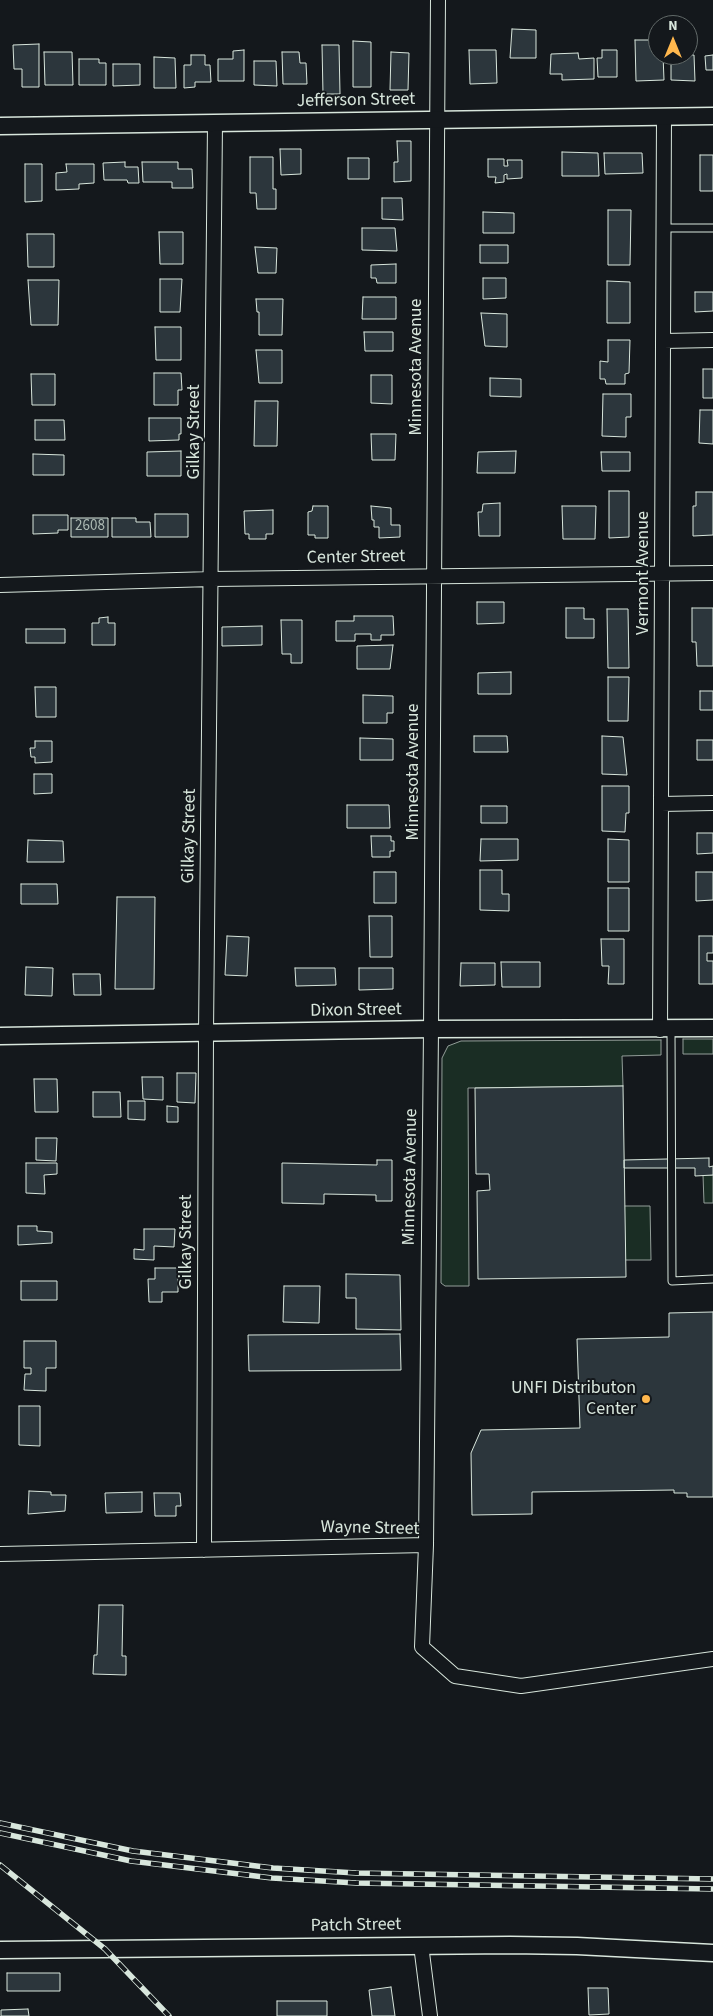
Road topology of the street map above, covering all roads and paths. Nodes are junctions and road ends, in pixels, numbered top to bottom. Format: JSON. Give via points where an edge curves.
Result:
{"nodes":[{"id":1,"x":438,"y":0,"type":"edge"},
{"id":2,"x":664,"y":116,"type":"junction"},
{"id":3,"x":713,"y":116,"type":"edge"},
{"id":4,"x":437,"y":120,"type":"junction"},
{"id":5,"x":215,"y":123,"type":"junction"},
{"id":6,"x":0,"y":126,"type":"edge"},
{"id":7,"x":664,"y":228,"type":"junction"},
{"id":8,"x":713,"y":228,"type":"edge"},
{"id":9,"x":713,"y":340,"type":"edge"},
{"id":10,"x":664,"y":341,"type":"junction"},
{"id":11,"x":713,"y":573,"type":"edge"},
{"id":12,"x":663,"y":574,"type":"junction"},
{"id":13,"x":434,"y":576,"type":"junction"},
{"id":14,"x":212,"y":579,"type":"junction"},
{"id":15,"x":0,"y":585,"type":"edge"},
{"id":16,"x":713,"y":803,"type":"edge"},
{"id":17,"x":661,"y":804,"type":"junction"},
{"id":18,"x":713,"y":1028,"type":"edge"},
{"id":19,"x":431,"y":1030,"type":"junction"},
{"id":20,"x":666,"y":1030,"type":"junction"},
{"id":21,"x":206,"y":1033,"type":"junction"},
{"id":22,"x":0,"y":1036,"type":"edge"},
{"id":23,"x":713,"y":1279,"type":"edge"},
{"id":24,"x":426,"y":1545,"type":"junction"},
{"id":25,"x":204,"y":1550,"type":"junction"},
{"id":26,"x":0,"y":1554,"type":"edge"},
{"id":27,"x":713,"y":1660,"type":"edge"},
{"id":28,"x":421,"y":1945,"type":"junction"},
{"id":29,"x":0,"y":1950,"type":"edge"},
{"id":30,"x":713,"y":1953,"type":"edge"},
{"id":31,"x":430,"y":2016,"type":"edge"}],
"edges":[{"from":1,"to":4,"type":"street","name":"Minnesota Avenue"},
{"from":2,"to":3,"type":"street","name":"Jefferson Street"},
{"from":2,"to":4,"type":"street","name":"Jefferson Street"},
{"from":2,"to":7,"type":"street","name":"Vermont Avenue"},
{"from":4,"to":5,"type":"street","name":"Jefferson Street"},
{"from":4,"to":13,"type":"street","name":"Minnesota Avenue"},
{"from":5,"to":6,"type":"street","name":"Jefferson Street"},
{"from":5,"to":14,"type":"street","name":"Gilkay Street"},
{"from":7,"to":8,"type":"lane"},
{"from":7,"to":10,"type":"street","name":"Vermont Avenue"},
{"from":9,"to":10,"type":"street"},
{"from":10,"to":12,"type":"street","name":"Vermont Avenue"},
{"from":11,"to":12,"type":"street","name":"Center Street"},
{"from":12,"to":13,"type":"street","name":"Center Street"},
{"from":12,"to":17,"type":"street","name":"Vermont Avenue"},
{"from":13,"to":14,"type":"street","name":"Center Street"},
{"from":13,"to":19,"type":"street","name":"Minnesota Avenue"},
{"from":14,"to":15,"type":"street","name":"Center Street"},
{"from":14,"to":21,"type":"street","name":"Gilkay Street"},
{"from":16,"to":17,"type":"street"},
{"from":17,"to":20,"type":"street","name":"Vermont Avenue"},
{"from":18,"to":20,"type":"street","name":"Dixon Street"},
{"from":19,"to":20,"type":"street","name":"Dixon Street"},
{"from":19,"to":21,"type":"street","name":"Dixon Street"},
{"from":19,"to":24,"type":"street","name":"Minnesota Avenue"},
{"from":20,"to":23,"type":"lane","via":[[672,1281]]},
{"from":21,"to":22,"type":"street","name":"Dixon Street"},
{"from":21,"to":25,"type":"street","name":"Gilkay Street"},
{"from":24,"to":25,"type":"street","name":"Wayne Street"},
{"from":24,"to":27,"type":"street","name":"Wayne Street","via":[[422,1647],[455,1676],[521,1686]]},
{"from":25,"to":26,"type":"street","name":"Wayne Street"},
{"from":28,"to":29,"type":"street","name":"Patch Street"},
{"from":28,"to":30,"type":"street","name":"Patch Street","via":[[577,1946]]},
{"from":28,"to":31,"type":"street"}]}
